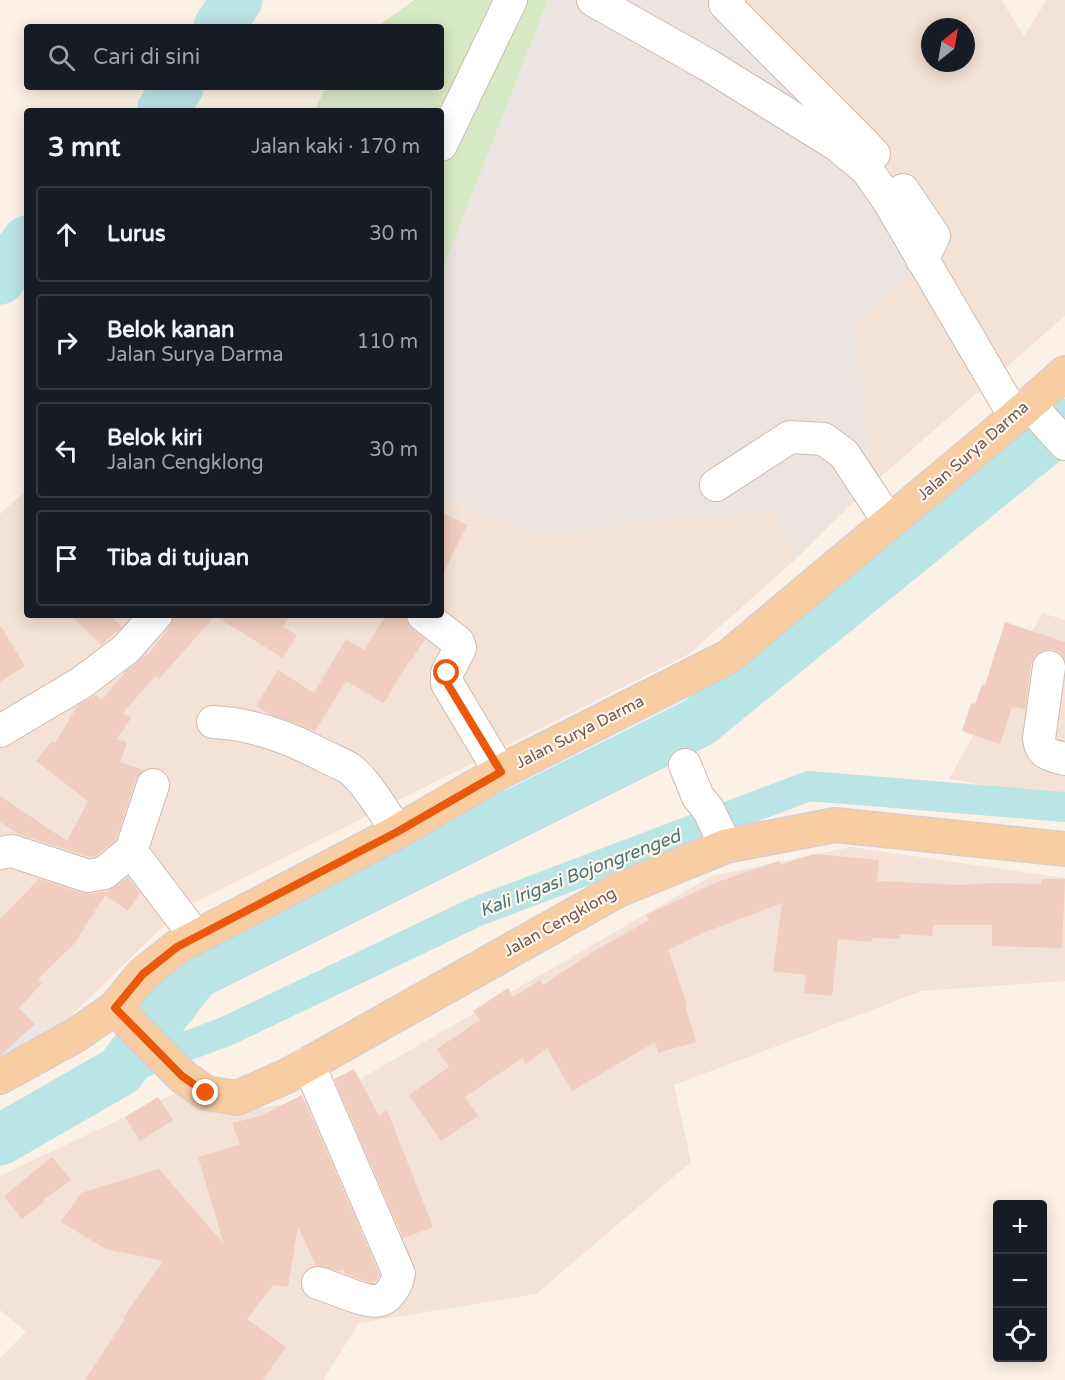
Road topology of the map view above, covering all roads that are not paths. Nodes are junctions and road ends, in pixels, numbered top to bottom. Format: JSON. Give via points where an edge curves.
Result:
{"nodes":[{"id":1,"x":512,"y":0,"type":"edge"},
{"id":2,"x":593,"y":0,"type":"edge"},
{"id":3,"x":727,"y":2,"type":"edge"},
{"id":4,"x":444,"y":139,"type":"edge"},
{"id":5,"x":922,"y":260,"type":"junction"},
{"id":6,"x":1065,"y":373,"type":"edge"},
{"id":7,"x":1028,"y":412,"type":"junction"},
{"id":8,"x":1065,"y":444,"type":"edge"},
{"id":9,"x":716,"y":485,"type":"dead end"},
{"id":10,"x":889,"y":522,"type":"junction"},
{"id":11,"x":153,"y":618,"type":"edge"},
{"id":12,"x":427,"y":618,"type":"edge"},
{"id":13,"x":1049,"y":667,"type":"dead end"},
{"id":14,"x":213,"y":722,"type":"dead end"},
{"id":15,"x":0,"y":731,"type":"edge"},
{"id":16,"x":1065,"y":759,"type":"edge"},
{"id":17,"x":686,"y":765,"type":"dead end"},
{"id":18,"x":501,"y":772,"type":"junction"},
{"id":19,"x":153,"y":785,"type":"dead end"},
{"id":20,"x":718,"y":830,"type":"junction"},
{"id":21,"x":397,"y":832,"type":"junction"},
{"id":22,"x":1065,"y":849,"type":"edge"},
{"id":23,"x":130,"y":851,"type":"junction"},
{"id":24,"x":0,"y":853,"type":"edge"},
{"id":25,"x":196,"y":937,"type":"junction"},
{"id":26,"x":124,"y":1017,"type":"junction"},
{"id":27,"x":308,"y":1064,"type":"junction"},
{"id":28,"x":0,"y":1077,"type":"edge"},
{"id":29,"x":318,"y":1283,"type":"dead end"}],
"edges":[{"from":1,"to":4,"type":"street"},
{"from":2,"to":5,"type":"street","via":[[837,145],[867,170]]},
{"from":3,"to":5,"type":"street","via":[[776,58],[820,97],[888,168],[934,236]]},
{"from":5,"to":7,"type":"street"},
{"from":6,"to":7,"type":"main road","name":"Jalan Surya Darma"},
{"from":7,"to":8,"type":"street"},
{"from":7,"to":10,"type":"main road","name":"Jalan Surya Darma"},
{"from":9,"to":10,"type":"street","via":[[790,437],[824,439],[844,454]]},
{"from":10,"to":18,"type":"main road","name":"Jalan Surya Darma","via":[[728,657]]},
{"from":11,"to":15,"type":"street","via":[[126,649],[81,683]]},
{"from":12,"to":18,"type":"street","via":[[458,642],[460,648],[447,673],[447,683]]},
{"from":13,"to":16,"type":"street","via":[[1040,748],[1045,754]]},
{"from":14,"to":21,"type":"street","via":[[260,728],[351,770],[381,805]]},
{"from":17,"to":20,"type":"street","via":[[698,797]]},
{"from":18,"to":21,"type":"main road","name":"Jalan Surya Darma"},
{"from":19,"to":23,"type":"street"},
{"from":20,"to":22,"type":"main road","name":"Jalan Cengklong","via":[[835,825]]},
{"from":20,"to":27,"type":"main road","name":"Jalan Cengklong"},
{"from":21,"to":25,"type":"main road","name":"Jalan Surya Darma"},
{"from":23,"to":24,"type":"street","via":[[104,873],[88,876],[12,851]]},
{"from":23,"to":25,"type":"street"},
{"from":25,"to":26,"type":"main road","name":"Jalan Surya Darma","via":[[143,974]]},
{"from":26,"to":27,"type":"main road","name":"Jalan Cengklong","via":[[182,1076],[206,1093],[237,1098]]},
{"from":26,"to":28,"type":"main road","name":"Jalan Surya Darma","via":[[76,1035]]},
{"from":27,"to":29,"type":"street","via":[[399,1274],[397,1283],[383,1300],[373,1301]]}]}
